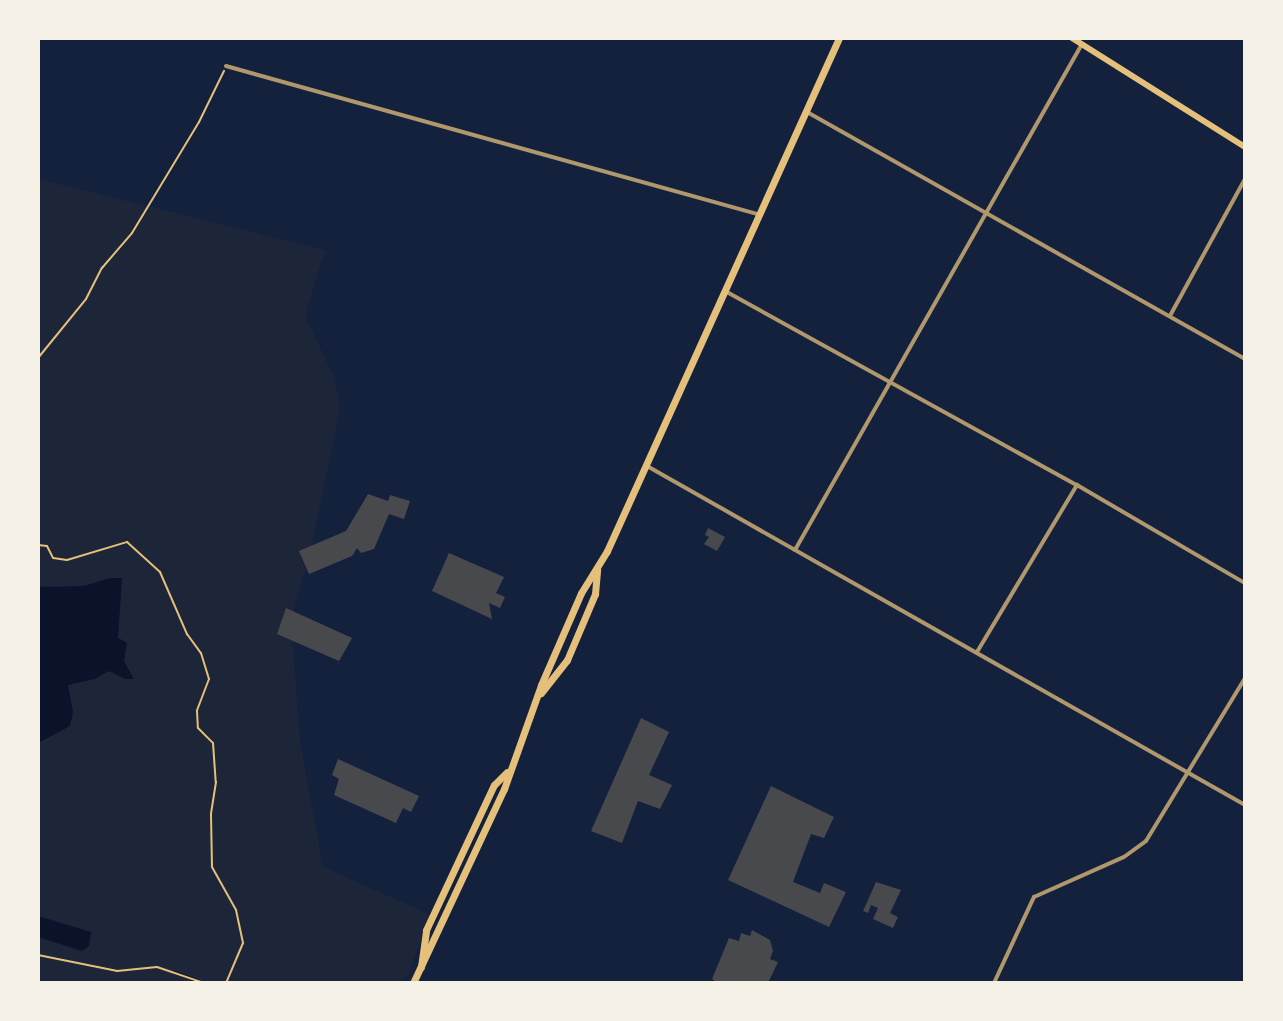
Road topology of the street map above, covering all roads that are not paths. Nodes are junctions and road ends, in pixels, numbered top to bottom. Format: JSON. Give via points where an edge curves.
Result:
{"nodes":[{"id":1,"x":839,"y":38,"type":"edge"},
{"id":2,"x":1072,"y":38,"type":"edge"},
{"id":3,"x":1082,"y":44,"type":"junction"},
{"id":4,"x":226,"y":66,"type":"road end"},
{"id":5,"x":805,"y":111,"type":"junction"},
{"id":6,"x":1245,"y":147,"type":"edge"},
{"id":7,"x":1245,"y":179,"type":"edge"},
{"id":8,"x":986,"y":213,"type":"junction"},
{"id":9,"x":757,"y":214,"type":"junction"},
{"id":10,"x":725,"y":291,"type":"junction"},
{"id":11,"x":1170,"y":315,"type":"junction"},
{"id":12,"x":1245,"y":359,"type":"edge"},
{"id":13,"x":888,"y":382,"type":"junction"},
{"id":14,"x":645,"y":465,"type":"junction"},
{"id":15,"x":1077,"y":485,"type":"junction"},
{"id":16,"x":795,"y":550,"type":"junction"},
{"id":17,"x":598,"y":567,"type":"junction"},
{"id":18,"x":1245,"y":583,"type":"edge"},
{"id":19,"x":977,"y":652,"type":"junction"},
{"id":20,"x":1245,"y":678,"type":"edge"},
{"id":21,"x":541,"y":693,"type":"junction"},
{"id":22,"x":508,"y":771,"type":"junction"},
{"id":23,"x":1187,"y":772,"type":"junction"},
{"id":24,"x":1245,"y":805,"type":"edge"},
{"id":25,"x":421,"y":969,"type":"junction"},
{"id":26,"x":413,"y":983,"type":"edge"},
{"id":27,"x":994,"y":983,"type":"edge"}],
"edges":[{"from":1,"to":5,"type":"main road"},
{"from":2,"to":3,"type":"main road"},
{"from":3,"to":6,"type":"main road"},
{"from":3,"to":8,"type":"street"},
{"from":4,"to":9,"type":"street"},
{"from":5,"to":8,"type":"street"},
{"from":5,"to":9,"type":"main road"},
{"from":7,"to":11,"type":"street"},
{"from":8,"to":11,"type":"street"},
{"from":8,"to":13,"type":"street"},
{"from":9,"to":10,"type":"main road"},
{"from":10,"to":13,"type":"street"},
{"from":10,"to":14,"type":"main road"},
{"from":11,"to":12,"type":"street"},
{"from":13,"to":15,"type":"street"},
{"from":13,"to":16,"type":"street"},
{"from":14,"to":16,"type":"street"},
{"from":14,"to":17,"type":"main road"},
{"from":15,"to":18,"type":"street"},
{"from":15,"to":19,"type":"street"},
{"from":16,"to":19,"type":"street"},
{"from":17,"to":21,"type":"main road","via":[[581,593]]},
{"from":17,"to":21,"type":"main road","via":[[595,594],[567,660]]},
{"from":19,"to":23,"type":"street"},
{"from":20,"to":23,"type":"street"},
{"from":21,"to":22,"type":"main road"},
{"from":22,"to":25,"type":"main road"},
{"from":22,"to":25,"type":"main road","via":[[494,785],[426,930]]},
{"from":23,"to":24,"type":"street"},
{"from":23,"to":27,"type":"street","via":[[1140,847],[1034,897]]},
{"from":25,"to":26,"type":"main road"}]}
